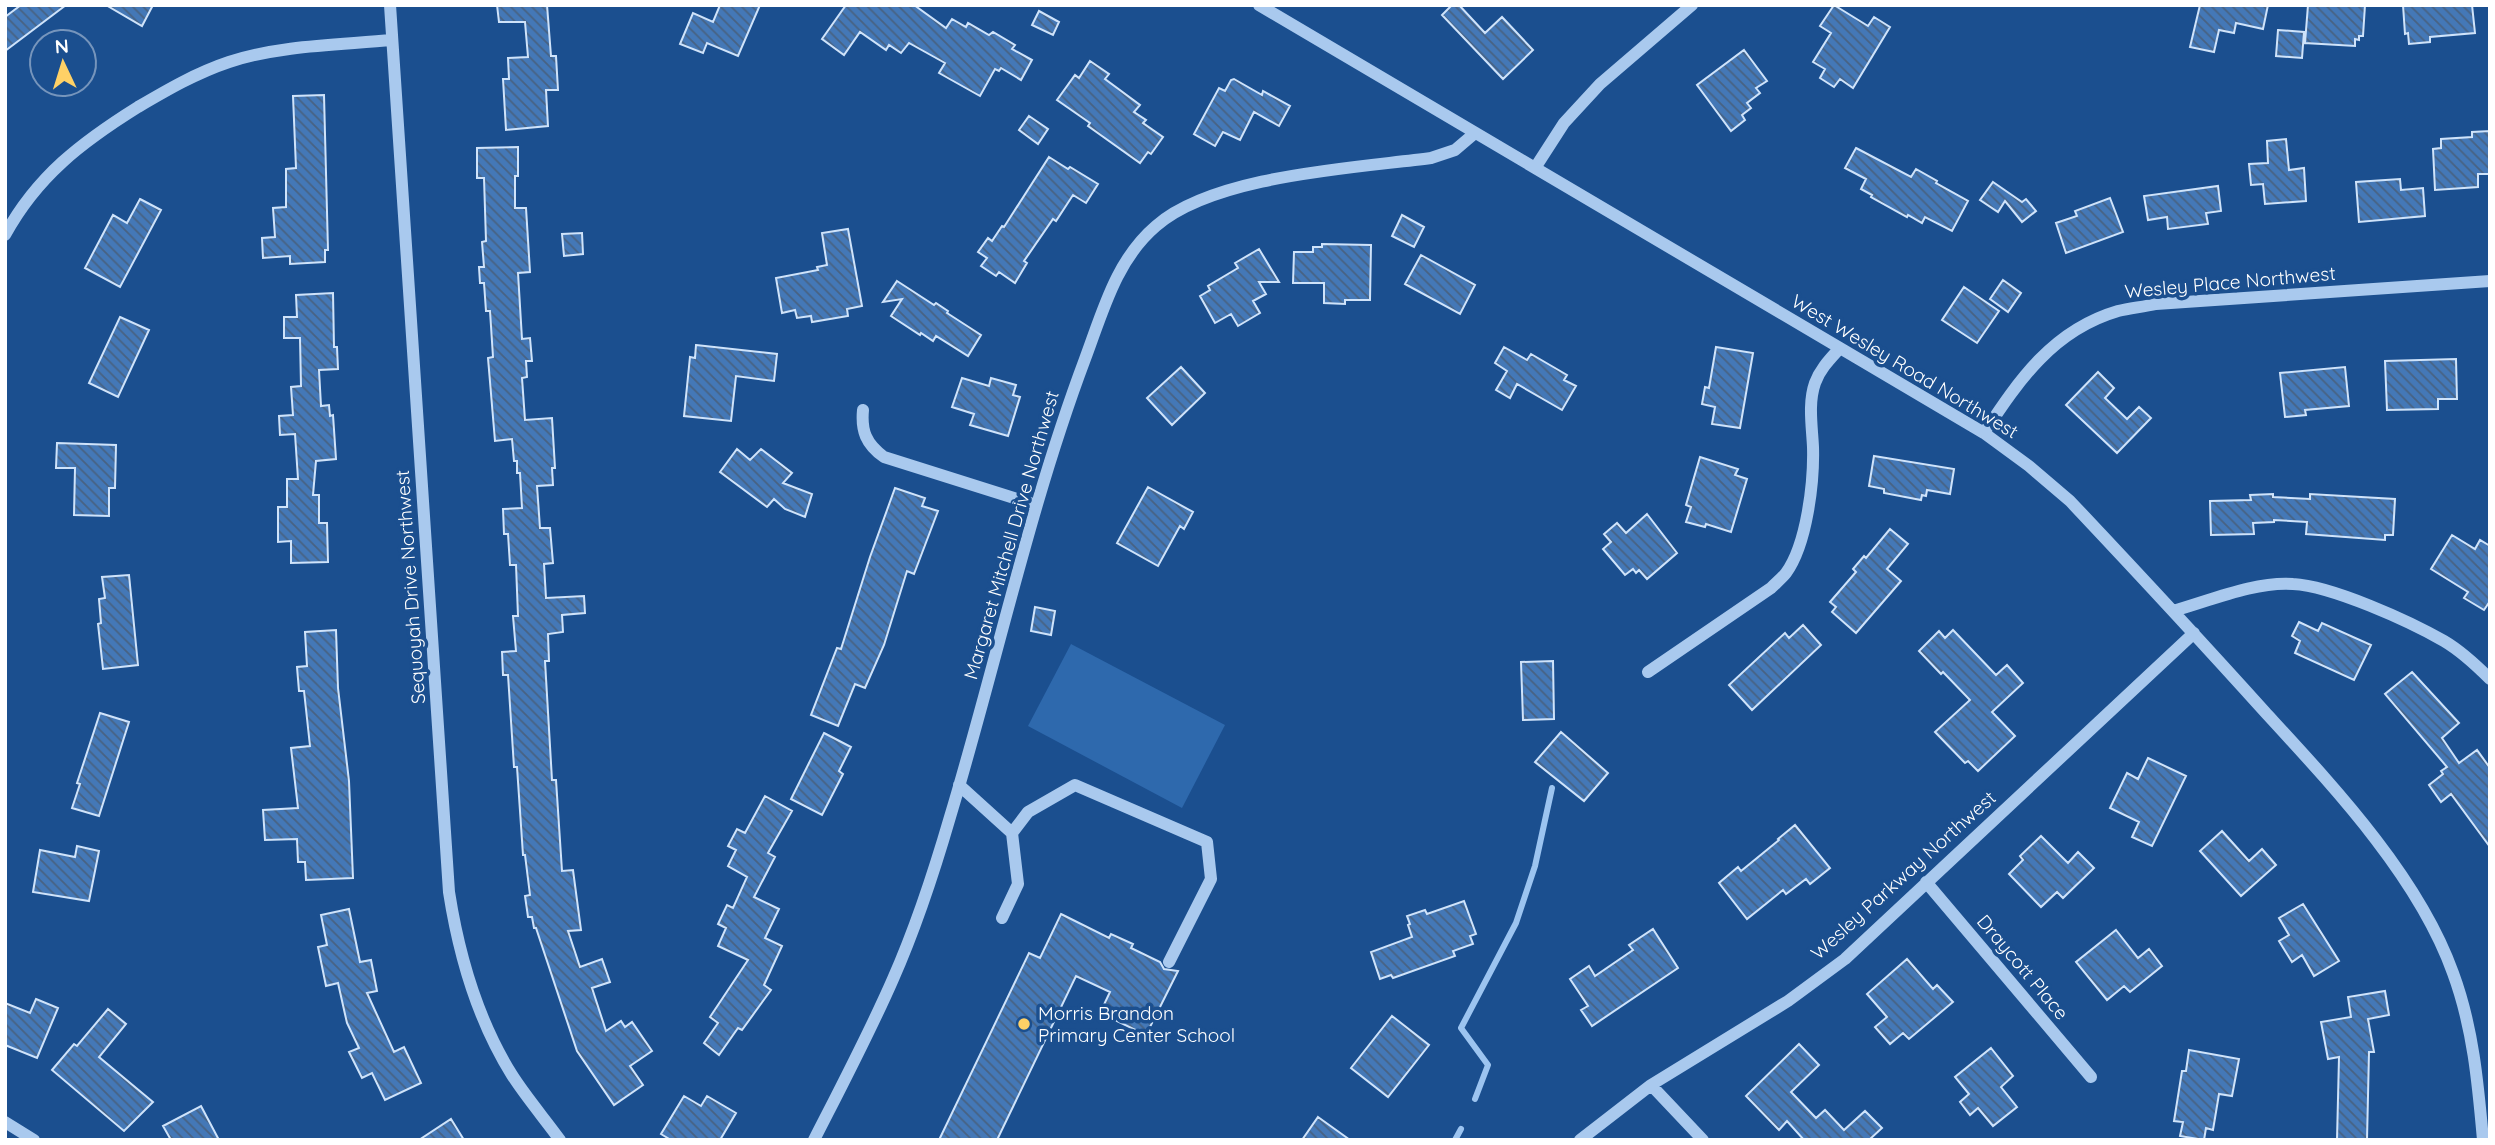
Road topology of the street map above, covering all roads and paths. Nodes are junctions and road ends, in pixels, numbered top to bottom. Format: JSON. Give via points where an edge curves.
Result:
{"nodes":[{"id":1,"x":390,"y":5,"type":"edge"},
{"id":2,"x":1259,"y":5,"type":"edge"},
{"id":3,"x":1692,"y":5,"type":"edge"},
{"id":4,"x":392,"y":40,"type":"junction"},
{"id":5,"x":1475,"y":133,"type":"junction"},
{"id":6,"x":1535,"y":168,"type":"junction"},
{"id":7,"x":5,"y":235,"type":"edge"},
{"id":8,"x":2490,"y":281,"type":"edge"},
{"id":9,"x":1840,"y":348,"type":"junction"},
{"id":10,"x":863,"y":410,"type":"dead end"},
{"id":11,"x":1984,"y":433,"type":"junction"},
{"id":12,"x":1036,"y":505,"type":"junction"},
{"id":13,"x":2173,"y":611,"type":"junction"},
{"id":14,"x":2194,"y":633,"type":"junction"},
{"id":15,"x":1648,"y":671,"type":"dead end"},
{"id":16,"x":2490,"y":679,"type":"edge"},
{"id":17,"x":959,"y":785,"type":"junction"},
{"id":18,"x":1012,"y":833,"type":"junction"},
{"id":19,"x":1926,"y":882,"type":"junction"},
{"id":20,"x":1002,"y":918,"type":"dead end"},
{"id":21,"x":1169,"y":962,"type":"dead end"},
{"id":22,"x":2091,"y":1077,"type":"dead end"},
{"id":23,"x":1651,"y":1085,"type":"junction"},
{"id":24,"x":5,"y":1122,"type":"edge"},
{"id":25,"x":34,"y":1140,"type":"edge"},
{"id":26,"x":560,"y":1140,"type":"edge"},
{"id":27,"x":814,"y":1140,"type":"edge"},
{"id":28,"x":1580,"y":1140,"type":"edge"},
{"id":29,"x":1703,"y":1140,"type":"edge"},
{"id":30,"x":2483,"y":1140,"type":"edge"}],
"edges":[{"from":1,"to":4,"type":"street","name":"Sequoyah Drive Northwest"},
{"from":2,"to":5,"type":"street","name":"West Wesley Road Northwest"},
{"from":3,"to":6,"type":"street","via":[[1600,84],[1564,123]]},
{"from":4,"to":7,"type":"street","via":[[284,50],[229,62],[173,86],[69,154],[28,199]]},
{"from":4,"to":26,"type":"street","name":"Sequoyah Drive Northwest","via":[[451,904],[457,942],[484,1020],[512,1074]]},
{"from":5,"to":6,"type":"street","name":"West Wesley Road Northwest"},
{"from":5,"to":12,"type":"street","name":"Margaret Mitchell Drive Northwest","via":[[1455,149],[1431,158],[1235,188],[1188,205],[1157,225],[1131,253],[1112,285],[1058,430]]},
{"from":6,"to":9,"type":"street","name":"West Wesley Road Northwest"},
{"from":8,"to":11,"type":"street","name":"Wesley Place Northwest","via":[[2156,304],[2117,312],[2078,329],[2043,354]]},
{"from":9,"to":11,"type":"street","name":"West Wesley Road Northwest"},
{"from":9,"to":15,"type":"street","via":[[1815,382],[1810,491],[1796,555],[1786,573],[1771,588]]},
{"from":10,"to":12,"type":"street","via":[[865,439],[884,457]]},
{"from":11,"to":13,"type":"street","name":"West Wesley Road Northwest","via":[[2070,501]]},
{"from":12,"to":17,"type":"street","name":"Margaret Mitchell Drive Northwest"},
{"from":13,"to":14,"type":"street","name":"West Wesley Road Northwest"},
{"from":13,"to":16,"type":"street","via":[[2267,585],[2294,584],[2332,592],[2445,642]]},
{"from":14,"to":19,"type":"street","name":"Wesley Parkway Northwest"},
{"from":14,"to":30,"type":"street","name":"West Wesley Road Northwest","via":[[2339,793],[2429,920],[2453,971],[2469,1025]]},
{"from":17,"to":18,"type":"street"},
{"from":17,"to":27,"type":"street","name":"Margaret Mitchell Drive Northwest","via":[[894,978]]},
{"from":18,"to":20,"type":"street","via":[[1018,884]]},
{"from":18,"to":21,"type":"street","via":[[1028,812],[1075,785],[1207,842],[1210,879]]},
{"from":19,"to":22,"type":"street","name":"Draycott Place"},
{"from":19,"to":23,"type":"street","name":"Wesley Parkway Northwest","via":[[1845,959],[1788,1001]]},
{"from":23,"to":28,"type":"street","name":"Wesley Parkway Northwest"},
{"from":23,"to":29,"type":"street"},
{"from":24,"to":25,"type":"street"}]}
